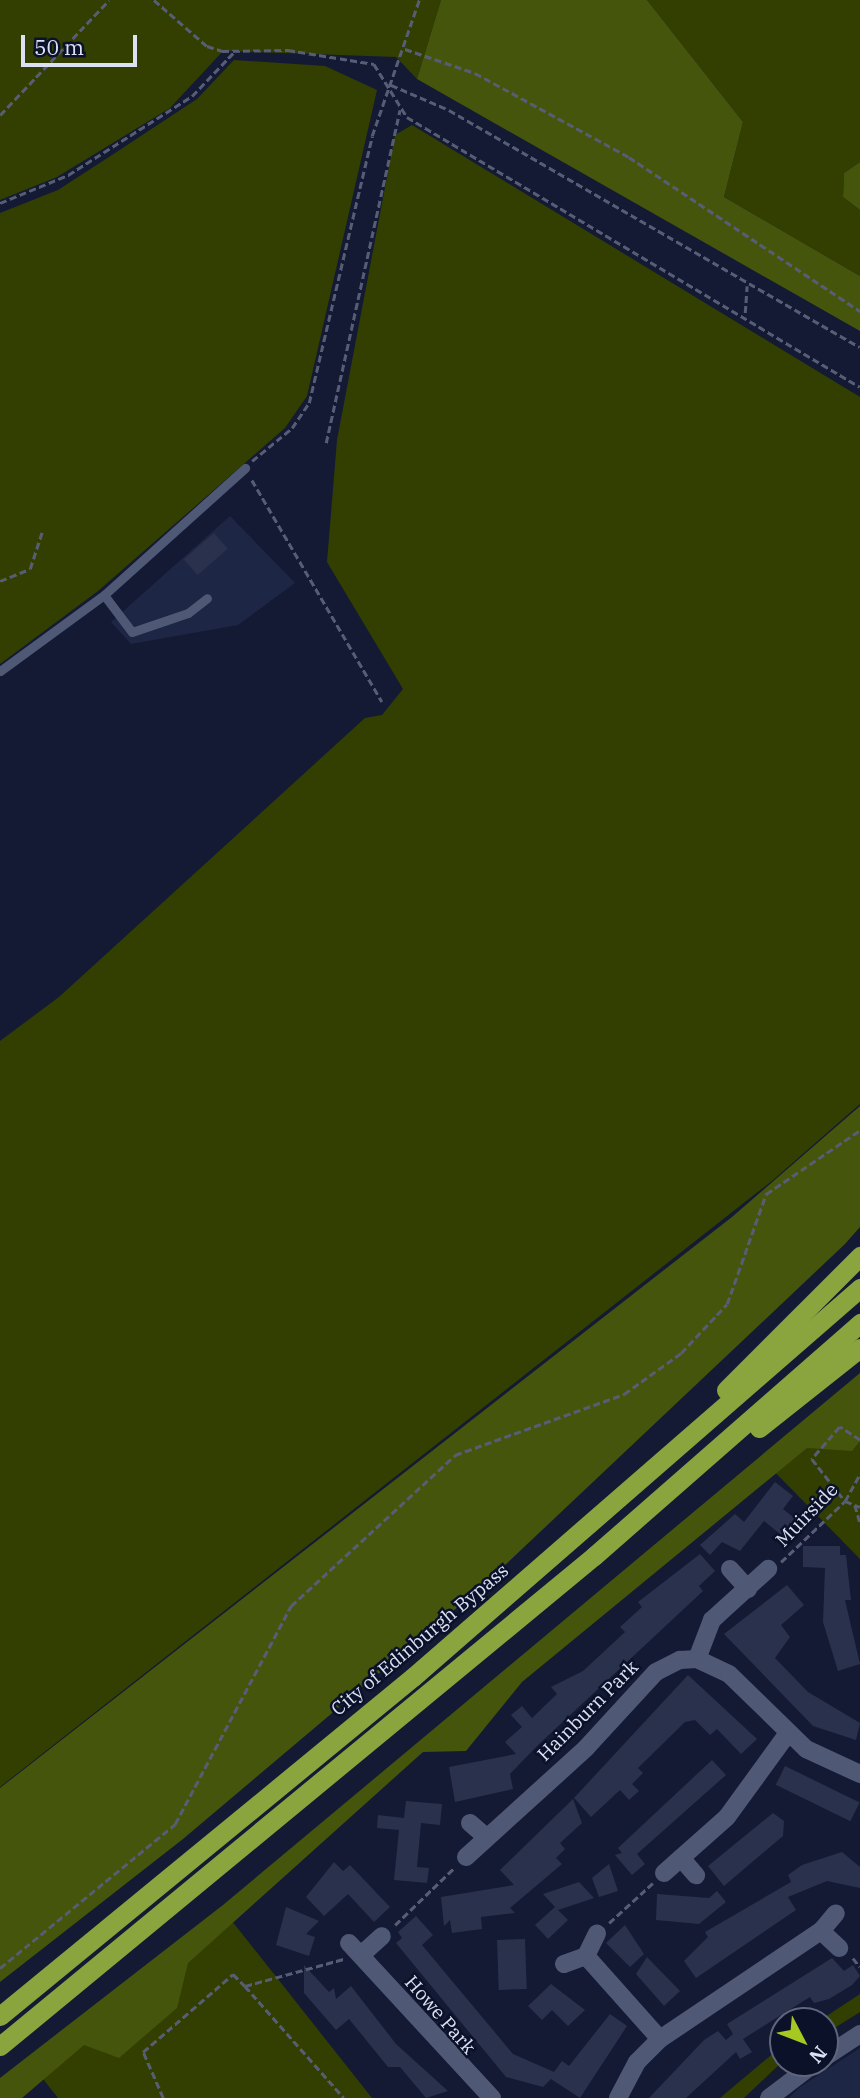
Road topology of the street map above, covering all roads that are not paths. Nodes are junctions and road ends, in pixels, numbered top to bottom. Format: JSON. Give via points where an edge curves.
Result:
{"nodes":[{"id":1,"x":245,"y":468,"type":"road end"},
{"id":2,"x":104,"y":595,"type":"junction"},
{"id":3,"x":207,"y":598,"type":"dead end"},
{"id":4,"x":0,"y":671,"type":"edge"},
{"id":5,"x":860,"y":1256,"type":"edge"},
{"id":6,"x":860,"y":1288,"type":"edge"},
{"id":7,"x":860,"y":1323,"type":"edge"},
{"id":8,"x":860,"y":1349,"type":"edge"},
{"id":9,"x":576,"y":1538,"type":"junction"},
{"id":10,"x":594,"y":1556,"type":"junction"},
{"id":11,"x":730,"y":1569,"type":"dead end"},
{"id":12,"x":768,"y":1569,"type":"road end"},
{"id":13,"x":748,"y":1589,"type":"junction"},
{"id":14,"x":697,"y":1659,"type":"junction"},
{"id":15,"x":788,"y":1733,"type":"junction"},
{"id":16,"x":860,"y":1774,"type":"edge"},
{"id":17,"x":470,"y":1823,"type":"dead end"},
{"id":18,"x":484,"y":1835,"type":"junction"},
{"id":19,"x":466,"y":1857,"type":"road end"},
{"id":20,"x":681,"y":1858,"type":"junction"},
{"id":21,"x":664,"y":1873,"type":"road end"},
{"id":22,"x":696,"y":1875,"type":"dead end"},
{"id":23,"x":836,"y":1913,"type":"dead end"},
{"id":24,"x":821,"y":1930,"type":"junction"},
{"id":25,"x":597,"y":1933,"type":"road end"},
{"id":26,"x":382,"y":1936,"type":"road end"},
{"id":27,"x":839,"y":1948,"type":"dead end"},
{"id":28,"x":586,"y":1956,"type":"junction"},
{"id":29,"x":564,"y":1964,"type":"dead end"},
{"id":30,"x":0,"y":2015,"type":"edge"},
{"id":31,"x":860,"y":2034,"type":"edge"},
{"id":32,"x":660,"y":2039,"type":"junction"},
{"id":33,"x":0,"y":2046,"type":"edge"},
{"id":34,"x":839,"y":2048,"type":"edge"},
{"id":35,"x":797,"y":2077,"type":"edge"},
{"id":36,"x":492,"y":2098,"type":"edge"},
{"id":37,"x":618,"y":2098,"type":"edge"},
{"id":38,"x":769,"y":2098,"type":"edge"}],
"edges":[{"from":1,"to":2,"type":"lane"},
{"from":2,"to":3,"type":"lane","via":[[132,632],[188,613]]},
{"from":2,"to":4,"type":"lane"},
{"from":5,"to":9,"type":"highway"},
{"from":6,"to":9,"type":"highway","name":"City of Edinburgh Bypass"},
{"from":7,"to":10,"type":"highway"},
{"from":8,"to":10,"type":"highway"},
{"from":9,"to":30,"type":"highway","name":"City of Edinburgh Bypass"},
{"from":10,"to":33,"type":"highway"},
{"from":11,"to":13,"type":"street"},
{"from":12,"to":13,"type":"street"},
{"from":13,"to":14,"type":"street","via":[[712,1620]]},
{"from":14,"to":15,"type":"street","via":[[729,1674]]},
{"from":14,"to":18,"type":"street","name":"Hainburn Park","via":[[656,1672],[586,1748]]},
{"from":15,"to":16,"type":"street","via":[[815,1754]]},
{"from":15,"to":20,"type":"street","via":[[727,1817]]},
{"from":17,"to":18,"type":"street"},
{"from":18,"to":19,"type":"street","name":"Hainburn Park"},
{"from":20,"to":21,"type":"street"},
{"from":20,"to":22,"type":"street"},
{"from":23,"to":24,"type":"street"},
{"from":24,"to":27,"type":"street"},
{"from":24,"to":32,"type":"street"},
{"from":25,"to":28,"type":"street"},
{"from":26,"to":36,"type":"street","name":"Howe Park","via":[[355,1949]]},
{"from":28,"to":29,"type":"street"},
{"from":28,"to":32,"type":"street"},
{"from":31,"to":34,"type":"street"},
{"from":32,"to":37,"type":"street","via":[[630,2071]]},
{"from":35,"to":38,"type":"street"}]}
